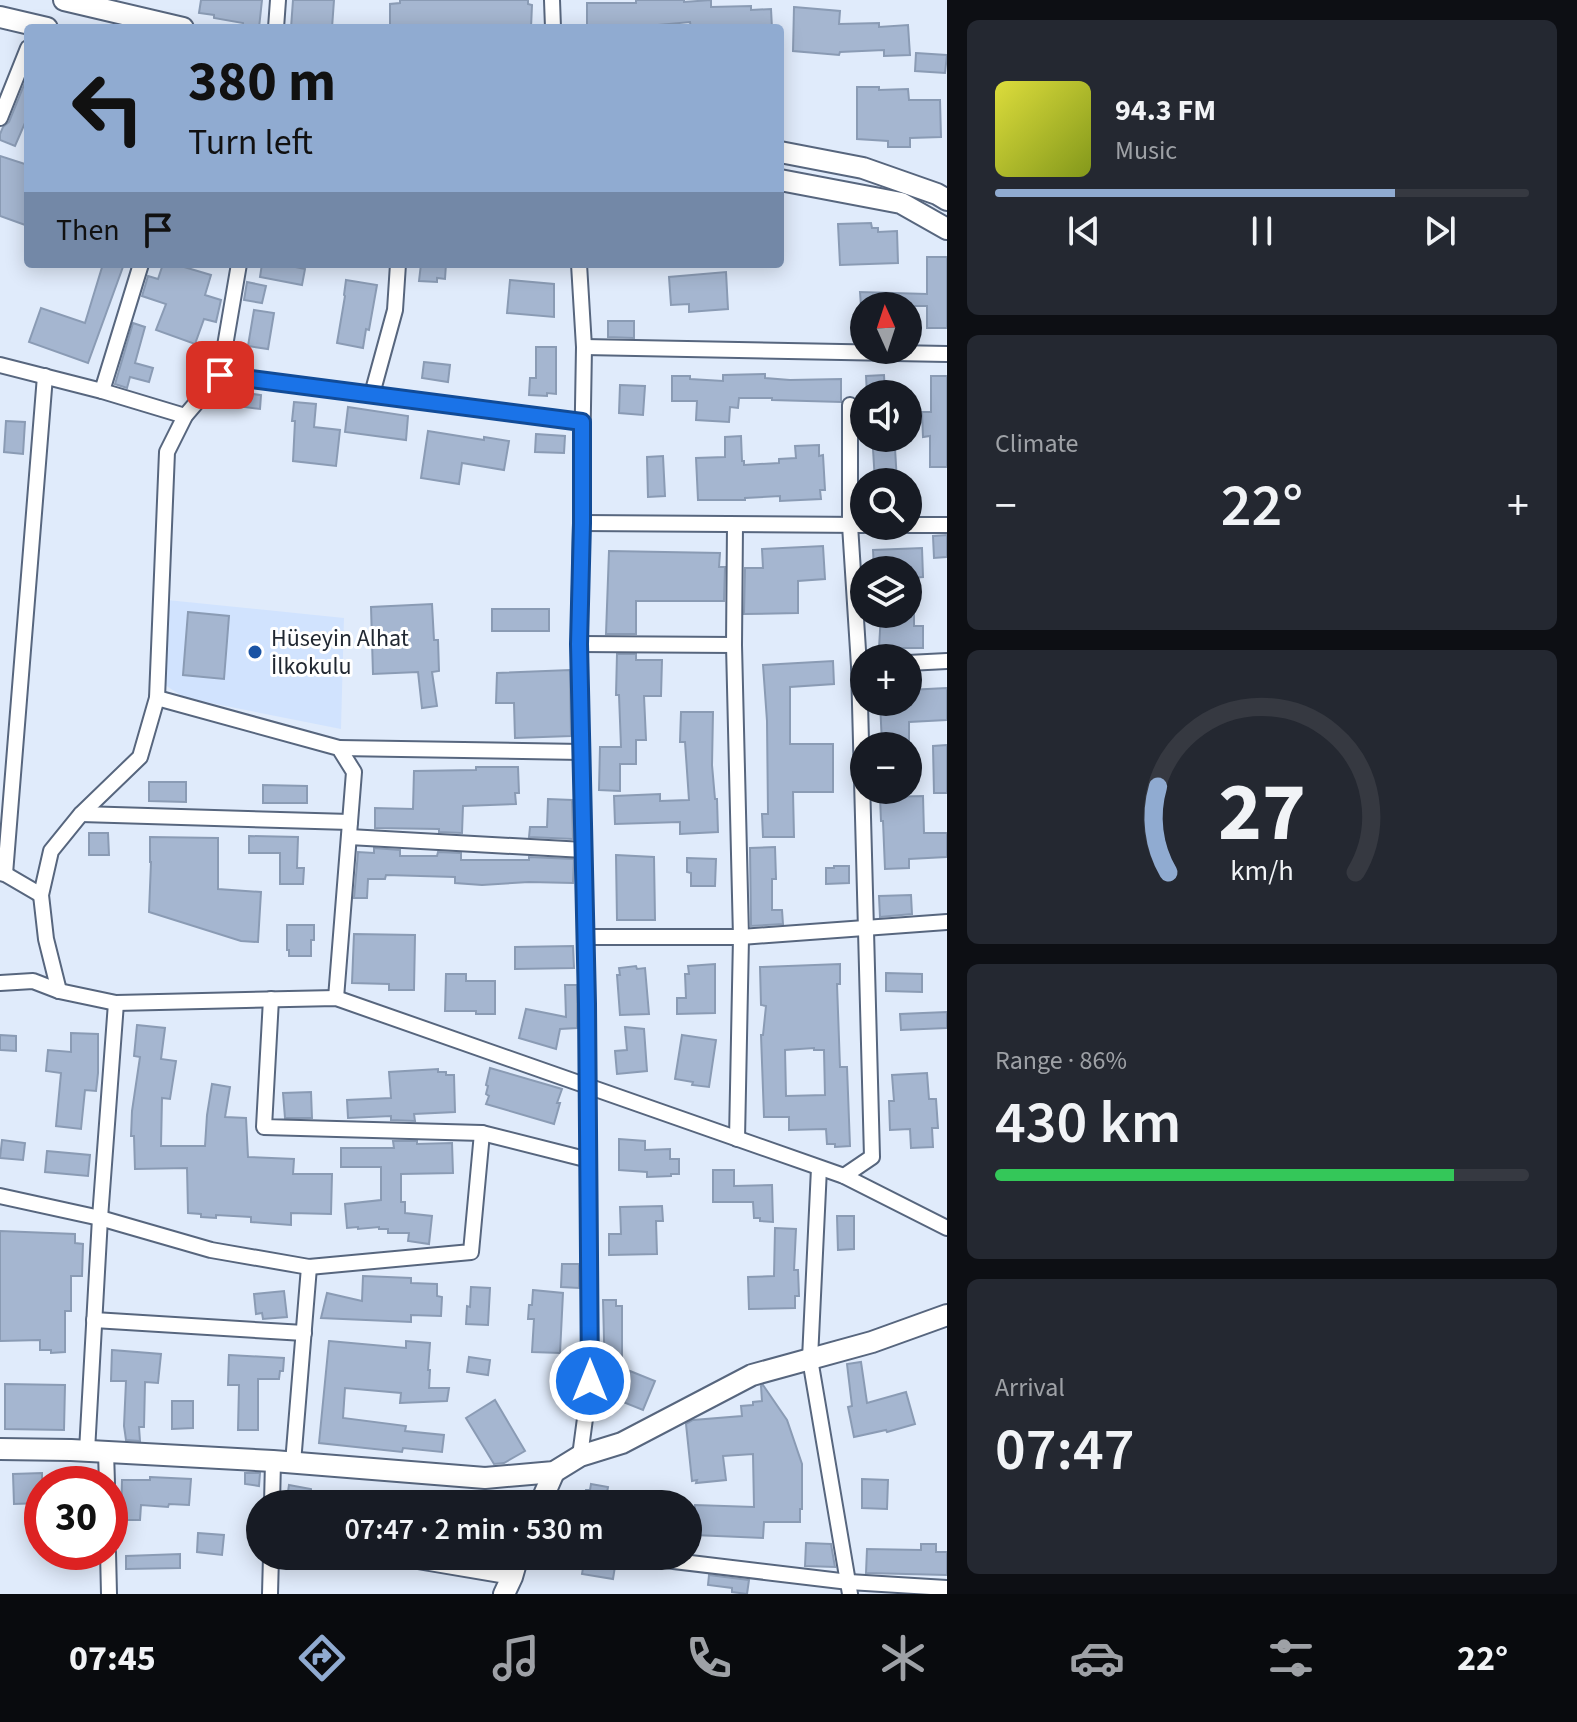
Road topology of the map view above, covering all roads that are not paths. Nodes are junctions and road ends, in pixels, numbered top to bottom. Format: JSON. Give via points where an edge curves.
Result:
{"nodes":[{"id":1,"x":64,"y":0,"type":"edge"},
{"id":2,"x":278,"y":0,"type":"edge"},
{"id":3,"x":552,"y":0,"type":"edge"},
{"id":4,"x":0,"y":17,"type":"edge"},
{"id":5,"x":28,"y":24,"type":"edge"},
{"id":6,"x":166,"y":24,"type":"edge"},
{"id":7,"x":276,"y":24,"type":"edge"},
{"id":8,"x":553,"y":24,"type":"edge"},
{"id":9,"x":24,"y":58,"type":"edge"},
{"id":10,"x":0,"y":118,"type":"edge"},
{"id":11,"x":784,"y":153,"type":"edge"},
{"id":12,"x":784,"y":181,"type":"edge"},
{"id":13,"x":947,"y":200,"type":"edge"},
{"id":14,"x":947,"y":229,"type":"edge"},
{"id":15,"x":140,"y":268,"type":"edge"},
{"id":16,"x":238,"y":268,"type":"edge"},
{"id":17,"x":398,"y":268,"type":"edge"},
{"id":18,"x":579,"y":268,"type":"edge"},
{"id":19,"x":584,"y":347,"type":"junction"},
{"id":20,"x":947,"y":354,"type":"edge"},
{"id":21,"x":0,"y":365,"type":"edge"},
{"id":22,"x":220,"y":375,"type":"junction"},
{"id":23,"x":45,"y":376,"type":"junction"},
{"id":24,"x":102,"y":391,"type":"junction"},
{"id":25,"x":372,"y":394,"type":"junction"},
{"id":26,"x":185,"y":416,"type":"junction"},
{"id":27,"x":582,"y":422,"type":"junction"},
{"id":28,"x":582,"y":523,"type":"junction"},
{"id":29,"x":735,"y":525,"type":"junction"},
{"id":30,"x":850,"y":525,"type":"edge"},
{"id":31,"x":922,"y":525,"type":"edge"},
{"id":32,"x":947,"y":525,"type":"edge"},
{"id":33,"x":858,"y":540,"type":"edge"},
{"id":34,"x":579,"y":644,"type":"junction"},
{"id":35,"x":861,"y":644,"type":"edge"},
{"id":36,"x":734,"y":645,"type":"junction"},
{"id":37,"x":947,"y":661,"type":"edge"},
{"id":38,"x":922,"y":662,"type":"edge"},
{"id":39,"x":157,"y":698,"type":"junction"},
{"id":40,"x":863,"y":716,"type":"edge"},
{"id":41,"x":339,"y":748,"type":"junction"},
{"id":42,"x":582,"y":752,"type":"junction"},
{"id":43,"x":81,"y":814,"type":"junction"},
{"id":44,"x":350,"y":830,"type":"junction"},
{"id":45,"x":584,"y":850,"type":"junction"},
{"id":46,"x":2,"y":873,"type":"edge"},
{"id":47,"x":41,"y":895,"type":"junction"},
{"id":48,"x":947,"y":922,"type":"edge"},
{"id":49,"x":867,"y":929,"type":"junction"},
{"id":50,"x":586,"y":937,"type":"junction"},
{"id":51,"x":741,"y":937,"type":"junction"},
{"id":52,"x":0,"y":983,"type":"edge"},
{"id":53,"x":59,"y":991,"type":"junction"},
{"id":54,"x":336,"y":998,"type":"junction"},
{"id":55,"x":271,"y":999,"type":"junction"},
{"id":56,"x":116,"y":1003,"type":"junction"},
{"id":57,"x":588,"y":1087,"type":"junction"},
{"id":58,"x":482,"y":1133,"type":"junction"},
{"id":59,"x":737,"y":1139,"type":"junction"},
{"id":60,"x":589,"y":1160,"type":"junction"},
{"id":61,"x":819,"y":1168,"type":"junction"},
{"id":62,"x":844,"y":1176,"type":"junction"},
{"id":63,"x":0,"y":1196,"type":"edge"},
{"id":64,"x":100,"y":1218,"type":"junction"},
{"id":65,"x":947,"y":1228,"type":"edge"},
{"id":66,"x":309,"y":1267,"type":"junction"},
{"id":67,"x":947,"y":1315,"type":"edge"},
{"id":68,"x":94,"y":1320,"type":"junction"},
{"id":69,"x":304,"y":1333,"type":"junction"},
{"id":70,"x":810,"y":1359,"type":"junction"},
{"id":71,"x":0,"y":1449,"type":"edge"},
{"id":72,"x":96,"y":1451,"type":"junction"},
{"id":73,"x":580,"y":1456,"type":"junction"},
{"id":74,"x":283,"y":1462,"type":"junction"},
{"id":75,"x":101,"y":1466,"type":"edge"},
{"id":76,"x":554,"y":1472,"type":"junction"},
{"id":77,"x":276,"y":1490,"type":"edge"},
{"id":78,"x":546,"y":1490,"type":"edge"},
{"id":79,"x":702,"y":1566,"type":"edge"},
{"id":80,"x":108,"y":1570,"type":"edge"},
{"id":81,"x":271,"y":1570,"type":"edge"},
{"id":82,"x":444,"y":1570,"type":"edge"},
{"id":83,"x":508,"y":1586,"type":"edge"},
{"id":84,"x":850,"y":1588,"type":"edge"},
{"id":85,"x":947,"y":1588,"type":"edge"},
{"id":86,"x":109,"y":1594,"type":"edge"},
{"id":87,"x":270,"y":1594,"type":"edge"}],
"edges":[{"from":1,"to":6,"type":"street"},
{"from":2,"to":7,"type":"street"},
{"from":3,"to":8,"type":"street"},
{"from":4,"to":5,"type":"street"},
{"from":9,"to":10,"type":"street"},
{"from":11,"to":13,"type":"street","via":[[863,168]]},
{"from":12,"to":14,"type":"street","via":[[901,203]]},
{"from":15,"to":24,"type":"street"},
{"from":16,"to":22,"type":"street"},
{"from":17,"to":25,"type":"street","via":[[395,310]]},
{"from":18,"to":19,"type":"street"},
{"from":19,"to":20,"type":"street"},
{"from":19,"to":27,"type":"street"},
{"from":21,"to":23,"type":"street"},
{"from":22,"to":25,"type":"street"},
{"from":22,"to":26,"type":"street"},
{"from":23,"to":24,"type":"street"},
{"from":23,"to":46,"type":"street"},
{"from":24,"to":26,"type":"street"},
{"from":25,"to":27,"type":"street"},
{"from":26,"to":39,"type":"street","via":[[167,452]]},
{"from":27,"to":28,"type":"street"},
{"from":28,"to":29,"type":"street"},
{"from":28,"to":34,"type":"street"},
{"from":29,"to":30,"type":"street"},
{"from":29,"to":36,"type":"street"},
{"from":31,"to":32,"type":"street"},
{"from":33,"to":35,"type":"street"},
{"from":34,"to":36,"type":"street"},
{"from":34,"to":42,"type":"street"},
{"from":36,"to":51,"type":"street"},
{"from":37,"to":38,"type":"street"},
{"from":39,"to":41,"type":"street"},
{"from":39,"to":43,"type":"street","via":[[140,757]]},
{"from":40,"to":49,"type":"street"},
{"from":41,"to":42,"type":"street"},
{"from":41,"to":44,"type":"street","via":[[354,772]]},
{"from":42,"to":45,"type":"street"},
{"from":43,"to":44,"type":"street"},
{"from":43,"to":47,"type":"street","via":[[51,851]]},
{"from":44,"to":45,"type":"street"},
{"from":44,"to":54,"type":"street"},
{"from":45,"to":50,"type":"street"},
{"from":46,"to":47,"type":"street"},
{"from":47,"to":53,"type":"street"},
{"from":48,"to":49,"type":"street"},
{"from":49,"to":51,"type":"street"},
{"from":49,"to":62,"type":"street","via":[[872,1157]]},
{"from":50,"to":51,"type":"street"},
{"from":50,"to":57,"type":"street"},
{"from":51,"to":59,"type":"street"},
{"from":52,"to":53,"type":"street","via":[[33,981]]},
{"from":53,"to":56,"type":"street"},
{"from":54,"to":55,"type":"street"},
{"from":54,"to":57,"type":"street"},
{"from":55,"to":56,"type":"street"},
{"from":55,"to":58,"type":"street","via":[[264,1127]]},
{"from":56,"to":64,"type":"street"},
{"from":57,"to":59,"type":"street"},
{"from":57,"to":60,"type":"street"},
{"from":58,"to":60,"type":"street"},
{"from":58,"to":66,"type":"street","via":[[471,1252]]},
{"from":59,"to":61,"type":"street"},
{"from":60,"to":73,"type":"street","via":[[590,1381]]},
{"from":61,"to":62,"type":"street"},
{"from":61,"to":70,"type":"street"},
{"from":62,"to":65,"type":"street"},
{"from":63,"to":64,"type":"street"},
{"from":64,"to":66,"type":"street","via":[[211,1250]]},
{"from":64,"to":68,"type":"street"},
{"from":66,"to":69,"type":"street"},
{"from":67,"to":70,"type":"street"},
{"from":68,"to":69,"type":"street"},
{"from":68,"to":72,"type":"street"},
{"from":69,"to":74,"type":"street"},
{"from":70,"to":73,"type":"street","via":[[752,1375],[622,1443]]},
{"from":70,"to":84,"type":"street"},
{"from":71,"to":72,"type":"street"},
{"from":72,"to":74,"type":"street"},
{"from":72,"to":75,"type":"street"},
{"from":73,"to":76,"type":"street"},
{"from":74,"to":76,"type":"street","via":[[485,1478]]},
{"from":74,"to":77,"type":"street"},
{"from":76,"to":78,"type":"street"},
{"from":79,"to":84,"type":"street"},
{"from":80,"to":86,"type":"street"},
{"from":81,"to":87,"type":"street"},
{"from":82,"to":83,"type":"street"},
{"from":84,"to":85,"type":"street"}]}
